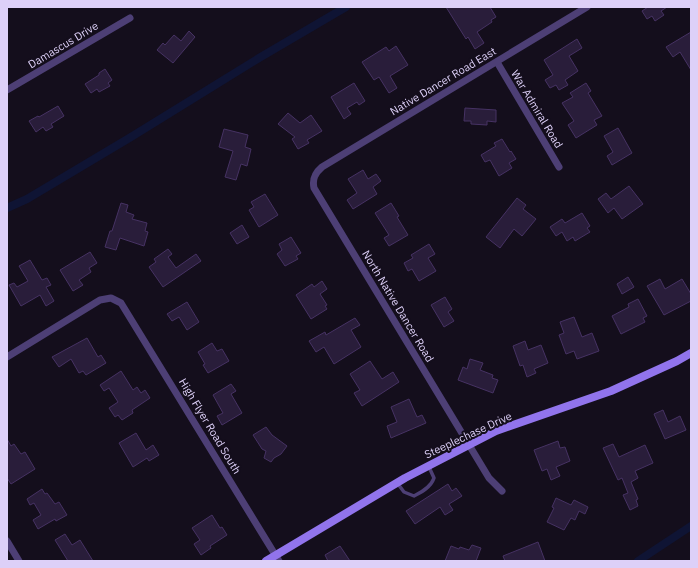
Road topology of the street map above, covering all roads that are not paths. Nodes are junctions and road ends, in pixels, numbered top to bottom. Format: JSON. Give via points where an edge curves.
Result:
{"nodes":[{"id":1,"x":587,"y":7,"type":"edge"},
{"id":2,"x":130,"y":18,"type":"dead end"},
{"id":3,"x":497,"y":62,"type":"junction"},
{"id":4,"x":7,"y":90,"type":"edge"},
{"id":5,"x":559,"y":167,"type":"dead end"},
{"id":6,"x":314,"y":177,"type":"joint"},
{"id":7,"x":691,"y":353,"type":"edge"},
{"id":8,"x":7,"y":357,"type":"edge"},
{"id":9,"x":468,"y":445,"type":"junction"},
{"id":10,"x":428,"y":465,"type":"junction"},
{"id":11,"x":397,"y":483,"type":"junction"},
{"id":12,"x":502,"y":491,"type":"dead end"},
{"id":13,"x":7,"y":541,"type":"edge"},
{"id":14,"x":277,"y":558,"type":"edge"},
{"id":15,"x":19,"y":561,"type":"edge"},
{"id":16,"x":266,"y":561,"type":"edge"}],
"edges":[{"from":1,"to":3,"type":"street","name":"Native Dancer Road East"},
{"from":2,"to":4,"type":"street","name":"Damascus Drive"},
{"from":3,"to":5,"type":"street","name":"War Admiral Road"},
{"from":3,"to":6,"type":"street","name":"Native Dancer Road East","via":[[322,167]]},
{"from":6,"to":9,"type":"street","name":"North Native Dancer Road","via":[[314,188]]},
{"from":7,"to":9,"type":"street","name":"Steeplechase Drive","via":[[611,391],[496,431]]},
{"from":8,"to":14,"type":"street","name":"High Flyer Road South","via":[[100,300],[117,300],[125,307]]},
{"from":9,"to":10,"type":"street","name":"Steeplechase Drive"},
{"from":9,"to":12,"type":"street","name":"North Native Dancer Road","via":[[489,478]]},
{"from":10,"to":11,"type":"street","name":"Steeplechase Drive"},
{"from":10,"to":11,"type":"lane","via":[[434,478],[432,483],[414,496],[404,492]]},
{"from":11,"to":14,"type":"street","name":"Steeplechase Drive"},
{"from":13,"to":15,"type":"street"},
{"from":14,"to":16,"type":"street","name":"Steeplechase Drive"}]}
